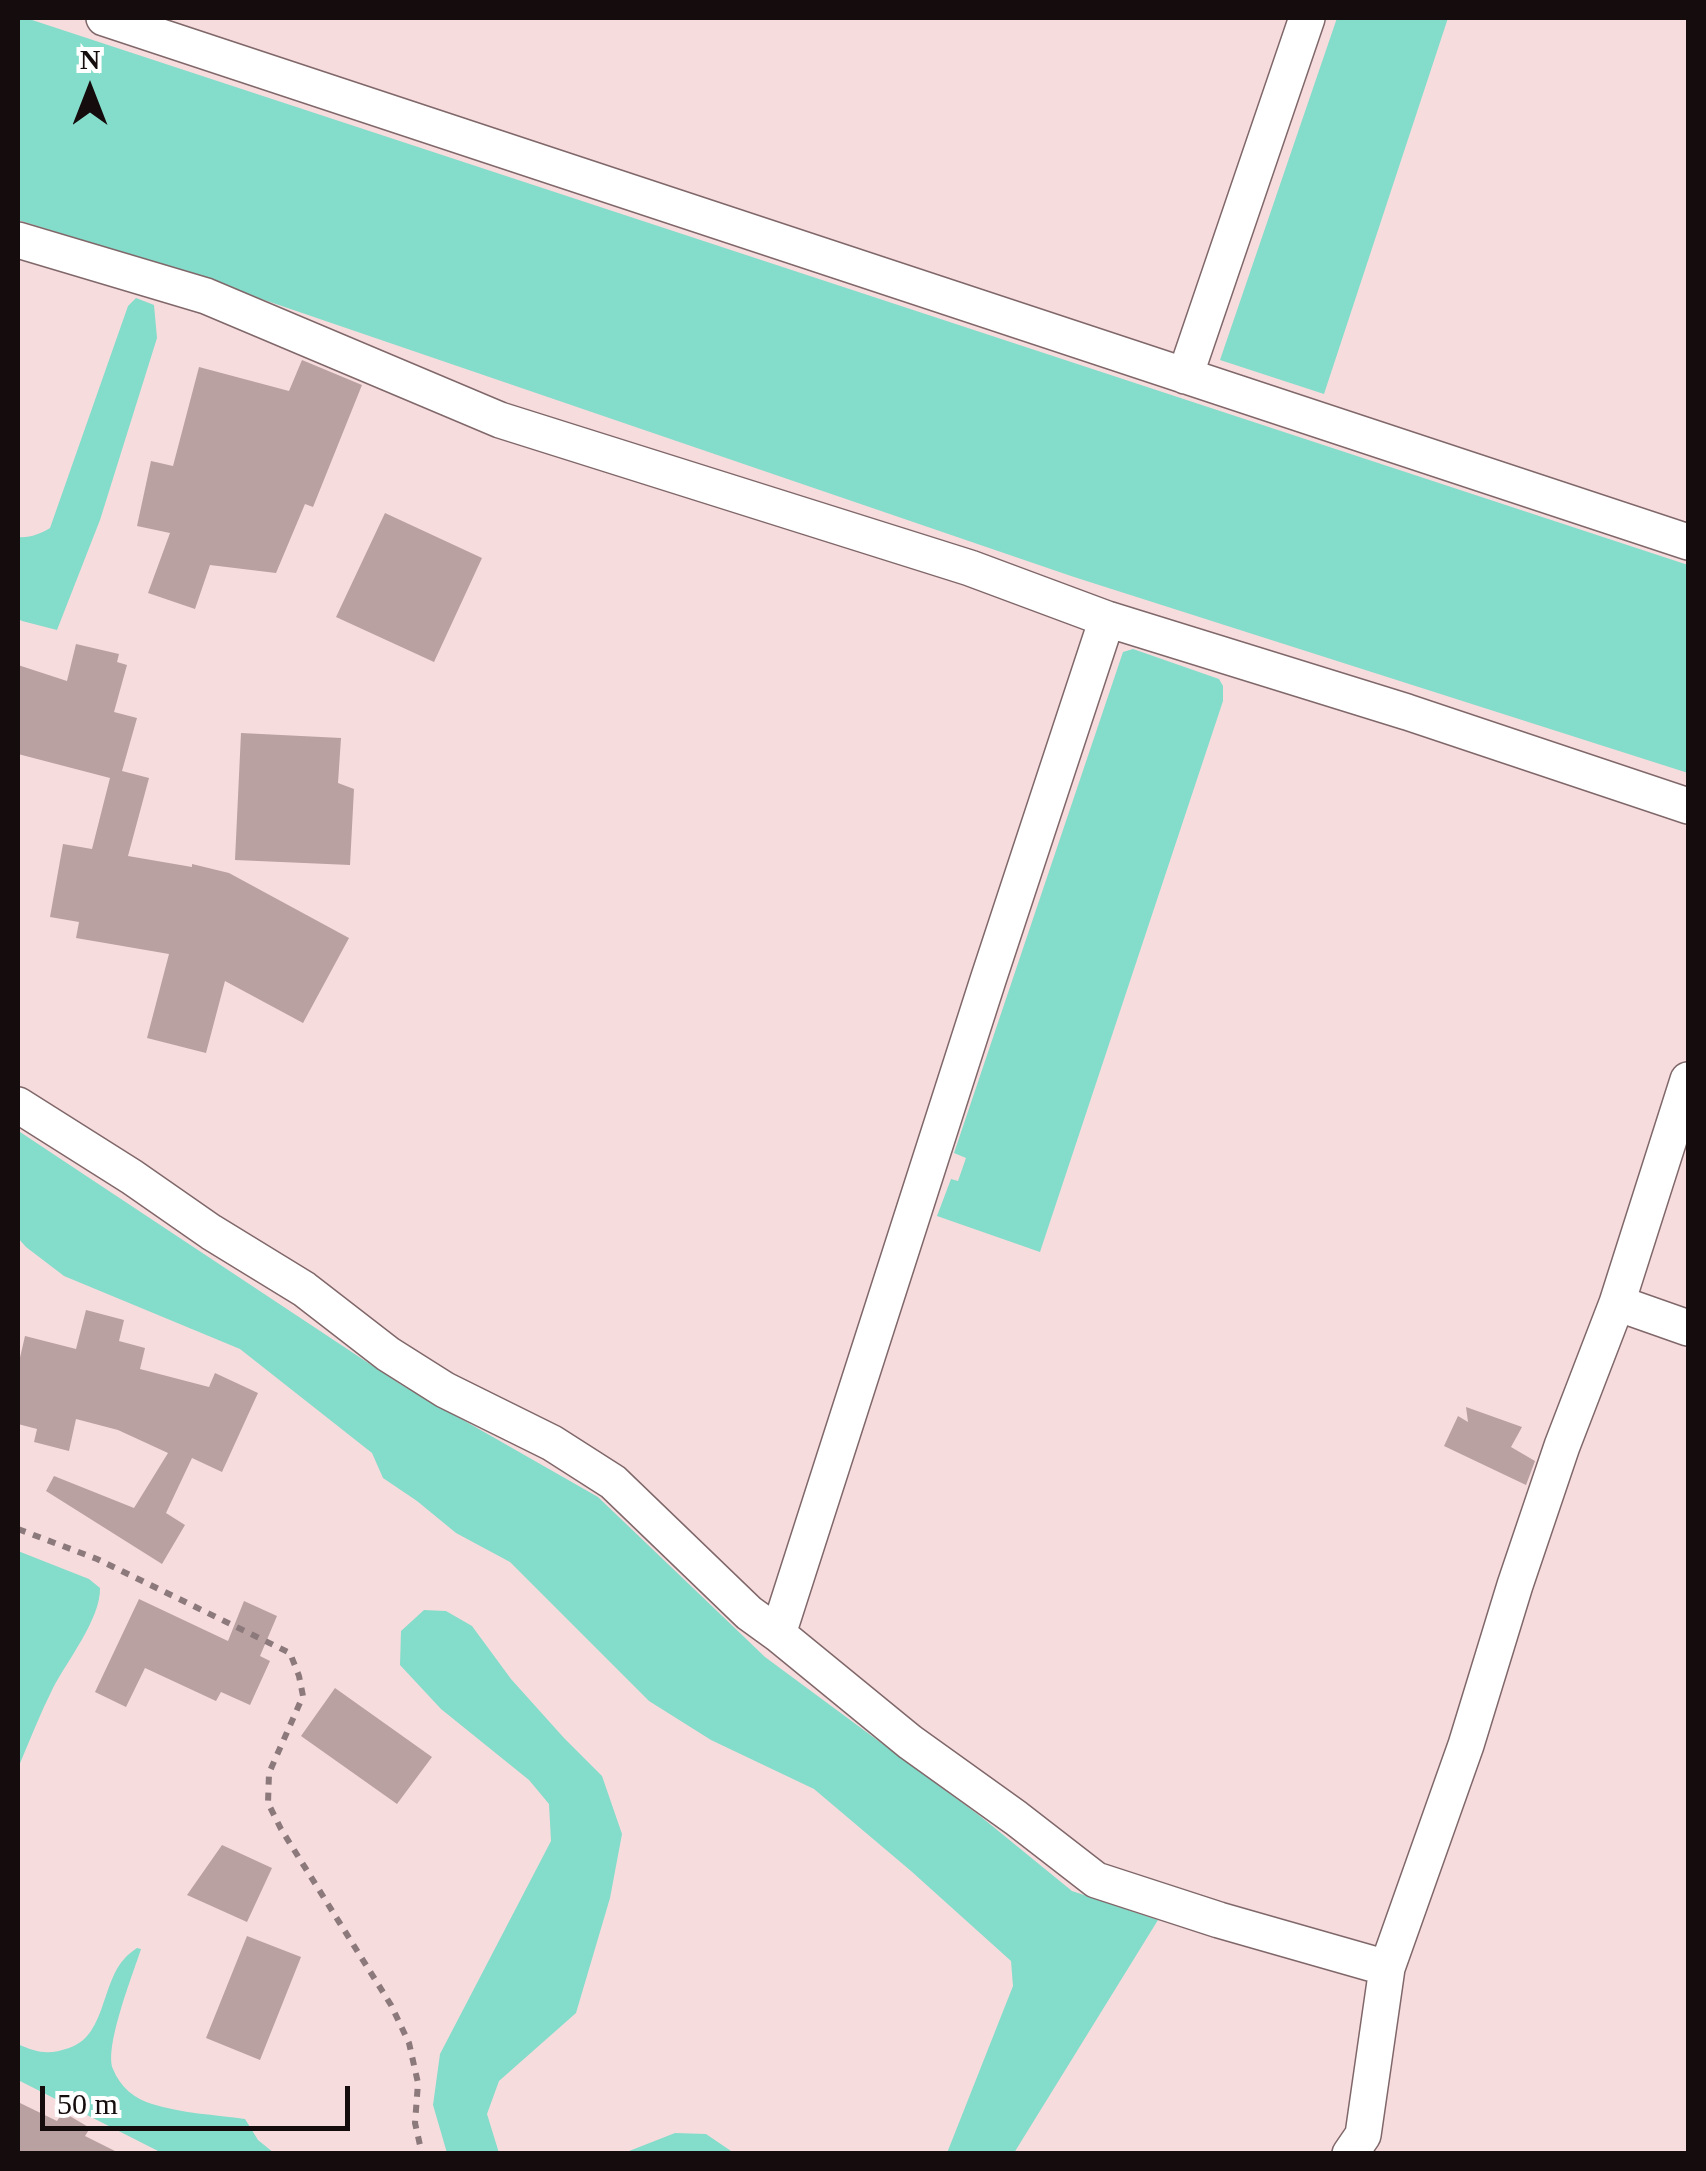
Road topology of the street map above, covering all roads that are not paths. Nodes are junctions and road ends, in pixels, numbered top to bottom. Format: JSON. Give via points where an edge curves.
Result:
{"nodes":[{"id":1,"x":104,"y":18,"type":"edge"},
{"id":2,"x":1306,"y":18,"type":"edge"},
{"id":3,"x":18,"y":240,"type":"edge"},
{"id":4,"x":1184,"y":376,"type":"junction"},
{"id":5,"x":1688,"y":542,"type":"edge"},
{"id":6,"x":1107,"y":619,"type":"junction"},
{"id":7,"x":1688,"y":806,"type":"edge"},
{"id":8,"x":1688,"y":1080,"type":"edge"},
{"id":9,"x":18,"y":1105,"type":"edge"},
{"id":10,"x":1617,"y":1303,"type":"junction"},
{"id":11,"x":1688,"y":1328,"type":"edge"},
{"id":12,"x":778,"y":1634,"type":"junction"},
{"id":13,"x":1386,"y":1968,"type":"junction"},
{"id":14,"x":1350,"y":2154,"type":"edge"}],
"edges":[{"from":1,"to":4,"type":"street"},
{"from":2,"to":4,"type":"street"},
{"from":3,"to":6,"type":"street","via":[[206,296],[500,420],[970,568]]},
{"from":4,"to":5,"type":"street"},
{"from":6,"to":7,"type":"street"},
{"from":6,"to":12,"type":"street"},
{"from":8,"to":10,"type":"street"},
{"from":9,"to":12,"type":"street","via":[[304,1289],[430,1381],[613,1482]]},
{"from":10,"to":11,"type":"street"},
{"from":10,"to":13,"type":"street"},
{"from":12,"to":13,"type":"street","via":[[1096,1880]]},
{"from":13,"to":14,"type":"street","via":[[1364,2135]]}]}
